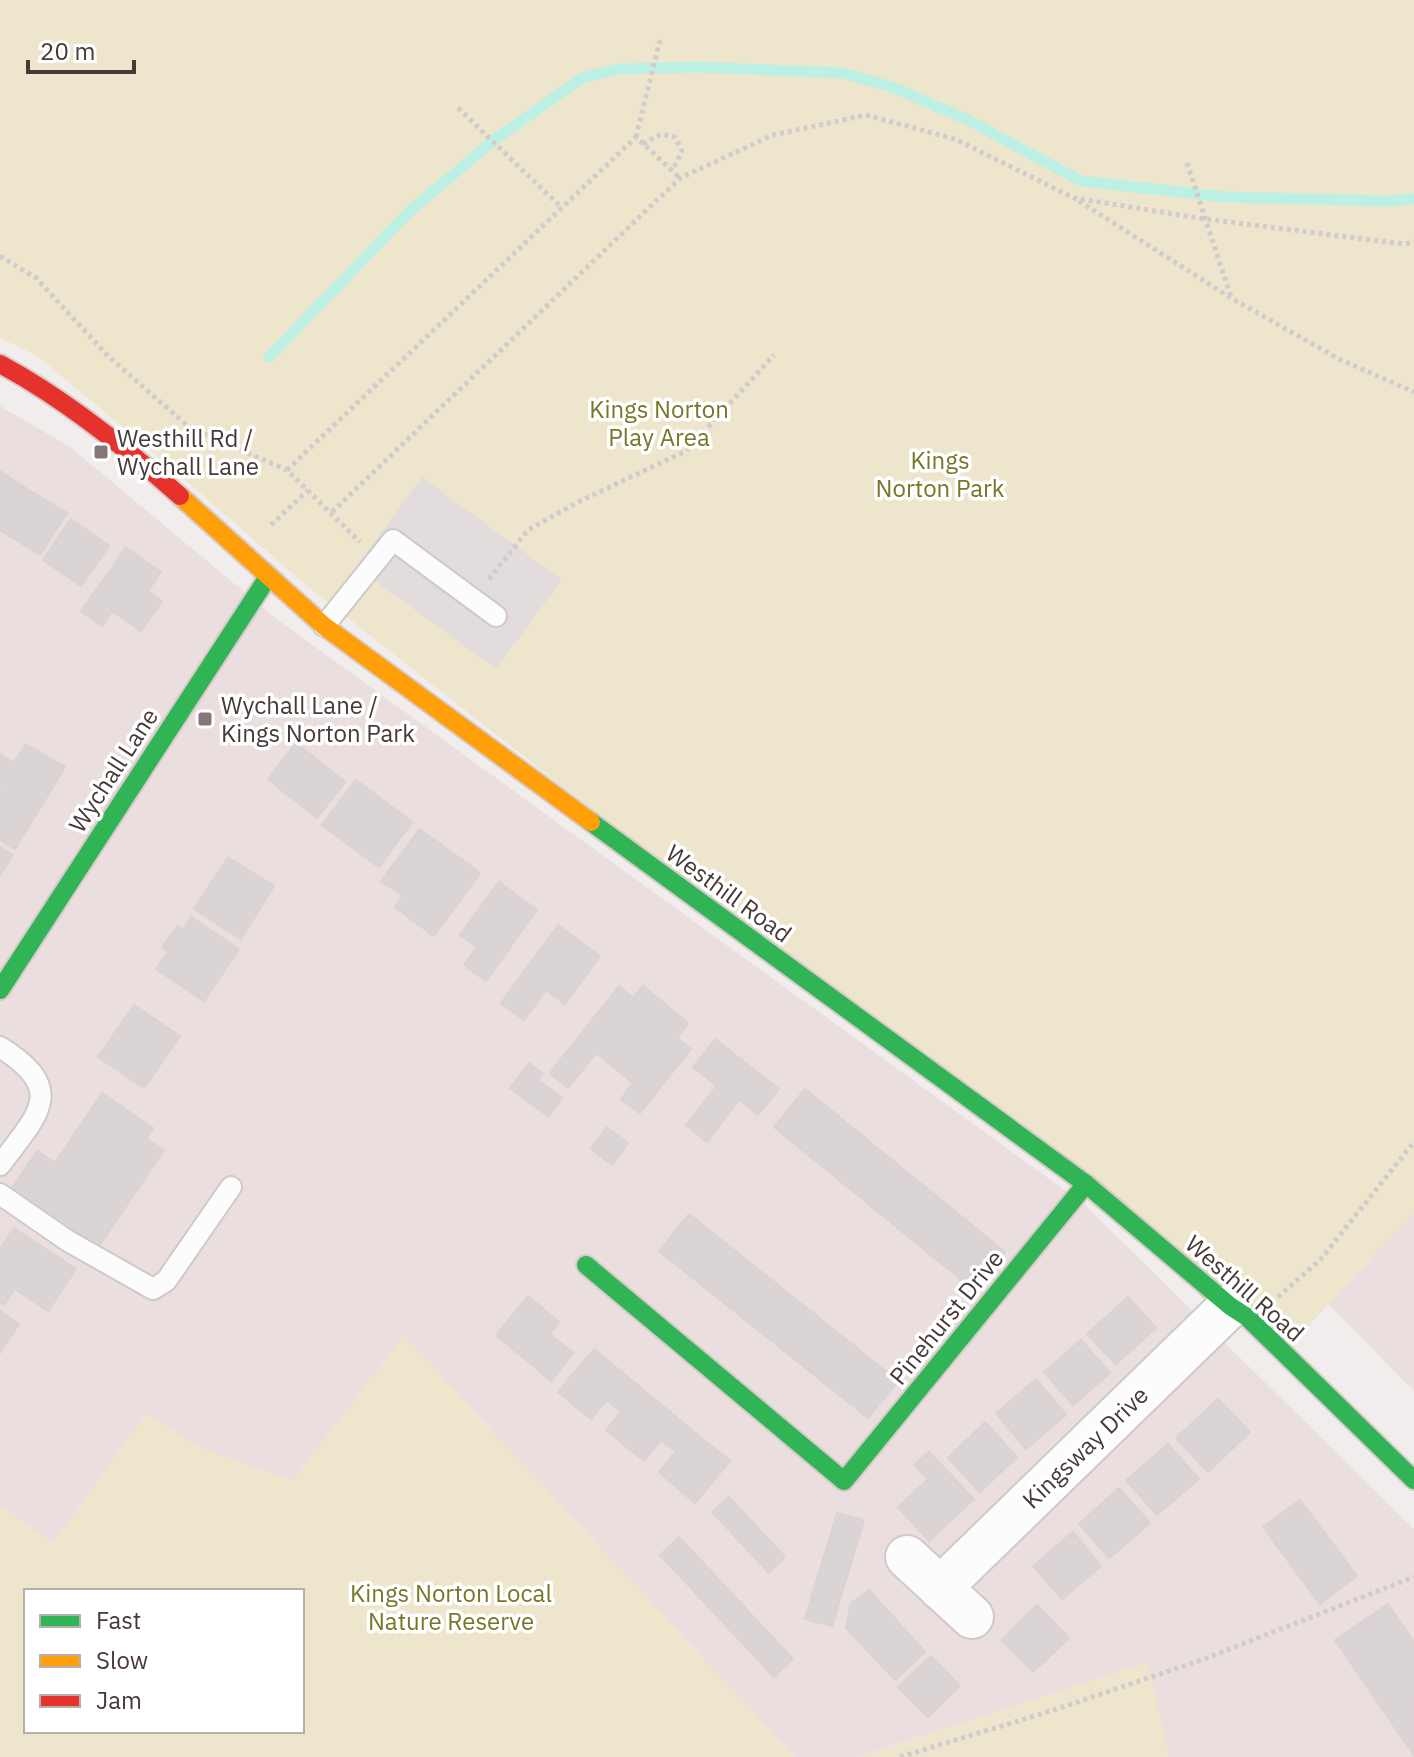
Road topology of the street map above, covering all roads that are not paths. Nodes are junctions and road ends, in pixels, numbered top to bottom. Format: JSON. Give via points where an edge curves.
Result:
{"nodes":[{"id":1,"x":0,"y":364,"type":"edge"},
{"id":2,"x":268,"y":577,"type":"junction"},
{"id":3,"x":496,"y":616,"type":"dead end"},
{"id":4,"x":324,"y":626,"type":"junction"},
{"id":5,"x":0,"y":990,"type":"edge"},
{"id":6,"x":0,"y":1047,"type":"edge"},
{"id":7,"x":0,"y":1165,"type":"edge"},
{"id":8,"x":1086,"y":1184,"type":"junction"},
{"id":9,"x":231,"y":1187,"type":"dead end"},
{"id":10,"x":0,"y":1194,"type":"edge"},
{"id":11,"x":586,"y":1265,"type":"dead end"},
{"id":12,"x":1230,"y":1306,"type":"junction"},
{"id":13,"x":1414,"y":1480,"type":"edge"},
{"id":14,"x":907,"y":1557,"type":"dead end"},
{"id":15,"x":940,"y":1588,"type":"junction"},
{"id":16,"x":972,"y":1617,"type":"dead end"}],
"edges":[{"from":1,"to":2,"type":"street","name":"Westhill Road","via":[[130,452]]},
{"from":2,"to":4,"type":"street","name":"Westhill Road"},
{"from":2,"to":5,"type":"street","name":"Wychall Lane"},
{"from":3,"to":4,"type":"lane","via":[[393,540]]},
{"from":4,"to":8,"type":"street","name":"Westhill Road"},
{"from":6,"to":7,"type":"lane","via":[[25,1063],[39,1086],[41,1110]]},
{"from":8,"to":11,"type":"street","name":"Pinehurst Drive","via":[[844,1481]]},
{"from":8,"to":12,"type":"street","name":"Westhill Road"},
{"from":9,"to":10,"type":"lane","via":[[166,1281],[153,1289],[68,1241]]},
{"from":12,"to":13,"type":"street","name":"Westhill Road"},
{"from":12,"to":15,"type":"street","name":"Kingsway Drive"},
{"from":14,"to":15,"type":"street"},
{"from":15,"to":16,"type":"street"}]}
